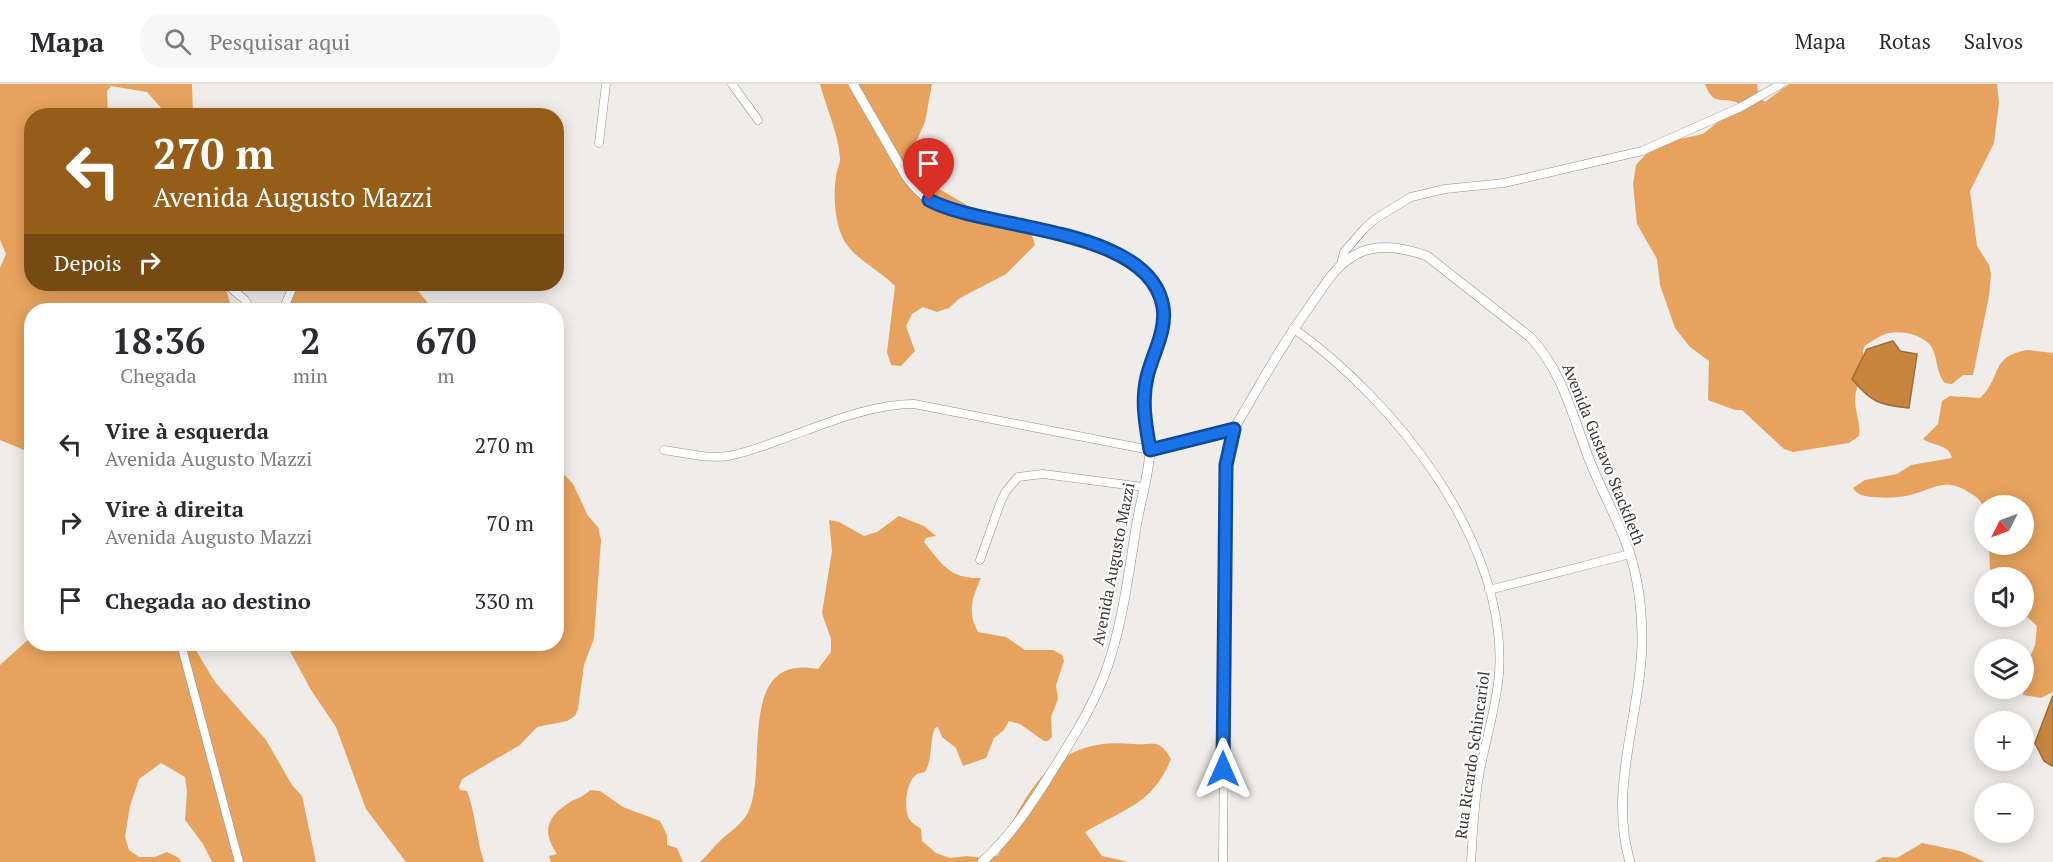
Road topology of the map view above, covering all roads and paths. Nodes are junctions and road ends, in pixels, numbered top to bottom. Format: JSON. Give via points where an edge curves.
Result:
{"nodes":[{"id":1,"x":606,"y":84,"type":"edge"},
{"id":2,"x":732,"y":84,"type":"edge"},
{"id":3,"x":853,"y":84,"type":"edge"},
{"id":4,"x":1781,"y":84,"type":"edge"},
{"id":5,"x":758,"y":120,"type":"dead end"},
{"id":6,"x":599,"y":143,"type":"dead end"},
{"id":7,"x":1341,"y":265,"type":"junction"},
{"id":8,"x":234,"y":291,"type":"edge"},
{"id":9,"x":247,"y":303,"type":"edge"},
{"id":10,"x":1293,"y":328,"type":"junction"},
{"id":11,"x":1234,"y":429,"type":"junction"},
{"id":12,"x":664,"y":450,"type":"dead end"},
{"id":13,"x":1150,"y":450,"type":"junction"},
{"id":14,"x":1143,"y":487,"type":"junction"},
{"id":15,"x":1630,"y":554,"type":"junction"},
{"id":16,"x":980,"y":560,"type":"dead end"},
{"id":17,"x":1490,"y":590,"type":"junction"},
{"id":18,"x":183,"y":651,"type":"edge"},
{"id":19,"x":240,"y":862,"type":"edge"},
{"id":20,"x":982,"y":862,"type":"edge"},
{"id":21,"x":1223,"y":862,"type":"edge"},
{"id":22,"x":1471,"y":862,"type":"edge"},
{"id":23,"x":1630,"y":862,"type":"edge"}],
"edges":[{"from":1,"to":6,"type":"street"},
{"from":2,"to":5,"type":"street"},
{"from":3,"to":13,"type":"street","name":"Avenida Augusto Mazzi","via":[[906,176],[929,200],[960,213],[1047,231],[1106,249],[1133,264],[1154,285],[1164,310],[1144,397]]},
{"from":4,"to":7,"type":"street","via":[[1741,107],[1642,151],[1504,183],[1411,197],[1364,229],[1344,252]]},
{"from":7,"to":10,"type":"street","name":"Avenida Gustavo Stackfleth"},
{"from":7,"to":15,"type":"street","name":"Avenida Gustavo Stackfleth","via":[[1355,254],[1372,249],[1410,250],[1427,256],[1535,342],[1557,374]]},
{"from":8,"to":9,"type":"street"},
{"from":10,"to":11,"type":"street","name":"Avenida Gustavo Stackfleth"},
{"from":10,"to":17,"type":"street","name":"Rua Ricardo Schincariol","via":[[1405,432],[1463,524]]},
{"from":11,"to":13,"type":"street"},
{"from":11,"to":21,"type":"street","via":[[1226,465]]},
{"from":12,"to":13,"type":"street","via":[[702,456],[744,453],[872,411],[914,404]]},
{"from":13,"to":14,"type":"street","name":"Avenida Augusto Mazzi"},
{"from":14,"to":16,"type":"street","via":[[1043,474],[1018,477],[1001,501]]},
{"from":14,"to":20,"type":"street","name":"Avenida Augusto Mazzi","via":[[1107,669],[1079,727],[1035,799],[1018,824]]},
{"from":15,"to":17,"type":"street"},
{"from":15,"to":23,"type":"street","name":"Avenida Gustavo Stackfleth","via":[[1642,642],[1623,793],[1623,824]]},
{"from":17,"to":22,"type":"street","name":"Rua Ricardo Schincariol","via":[[1499,672],[1479,777]]},
{"from":18,"to":19,"type":"street"}]}
